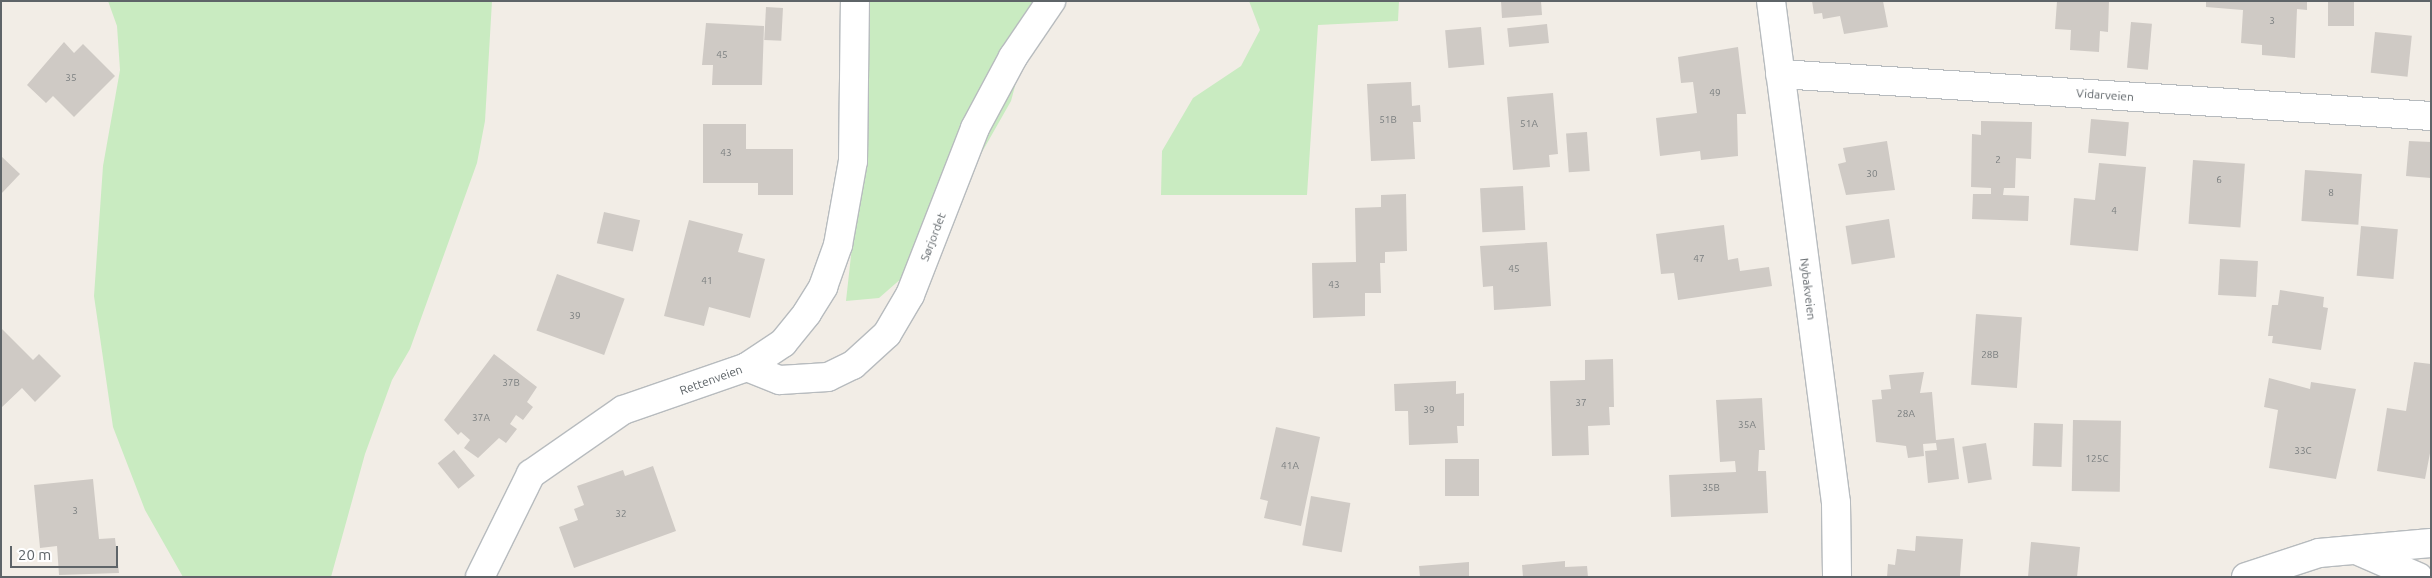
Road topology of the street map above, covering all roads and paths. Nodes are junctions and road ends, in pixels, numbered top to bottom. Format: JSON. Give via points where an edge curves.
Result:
{"nodes":[{"id":1,"x":855,"y":1,"type":"edge"},
{"id":2,"x":1051,"y":1,"type":"edge"},
{"id":3,"x":1771,"y":1,"type":"edge"},
{"id":4,"x":1780,"y":74,"type":"junction"},
{"id":5,"x":2431,"y":116,"type":"edge"},
{"id":6,"x":747,"y":367,"type":"junction"},
{"id":7,"x":2431,"y":543,"type":"edge"},
{"id":8,"x":2352,"y":549,"type":"junction"},
{"id":9,"x":480,"y":577,"type":"edge"},
{"id":10,"x":1837,"y":577,"type":"edge"},
{"id":11,"x":2246,"y":577,"type":"edge"},
{"id":12,"x":2418,"y":577,"type":"edge"}],
"edges":[{"from":1,"to":6,"type":"street","name":"Rettenveien","via":[[853,161],[838,246],[823,287],[807,313],[783,343]]},
{"from":2,"to":6,"type":"street","name":"Sørjordet","via":[[1013,57],[975,128],[910,295],[887,334],[853,365],[828,377],[780,380]]},
{"from":3,"to":4,"type":"street","name":"Nybakveien"},
{"from":4,"to":5,"type":"street","name":"Vidarveien"},
{"from":4,"to":10,"type":"street","name":"Nybakveien","via":[[1836,502]]},
{"from":6,"to":9,"type":"street","name":"Rettenveien","via":[[623,410],[531,474]]},
{"from":7,"to":8,"type":"street"},
{"from":8,"to":11,"type":"street","via":[[2295,558]]},
{"from":8,"to":12,"type":"street"}]}
